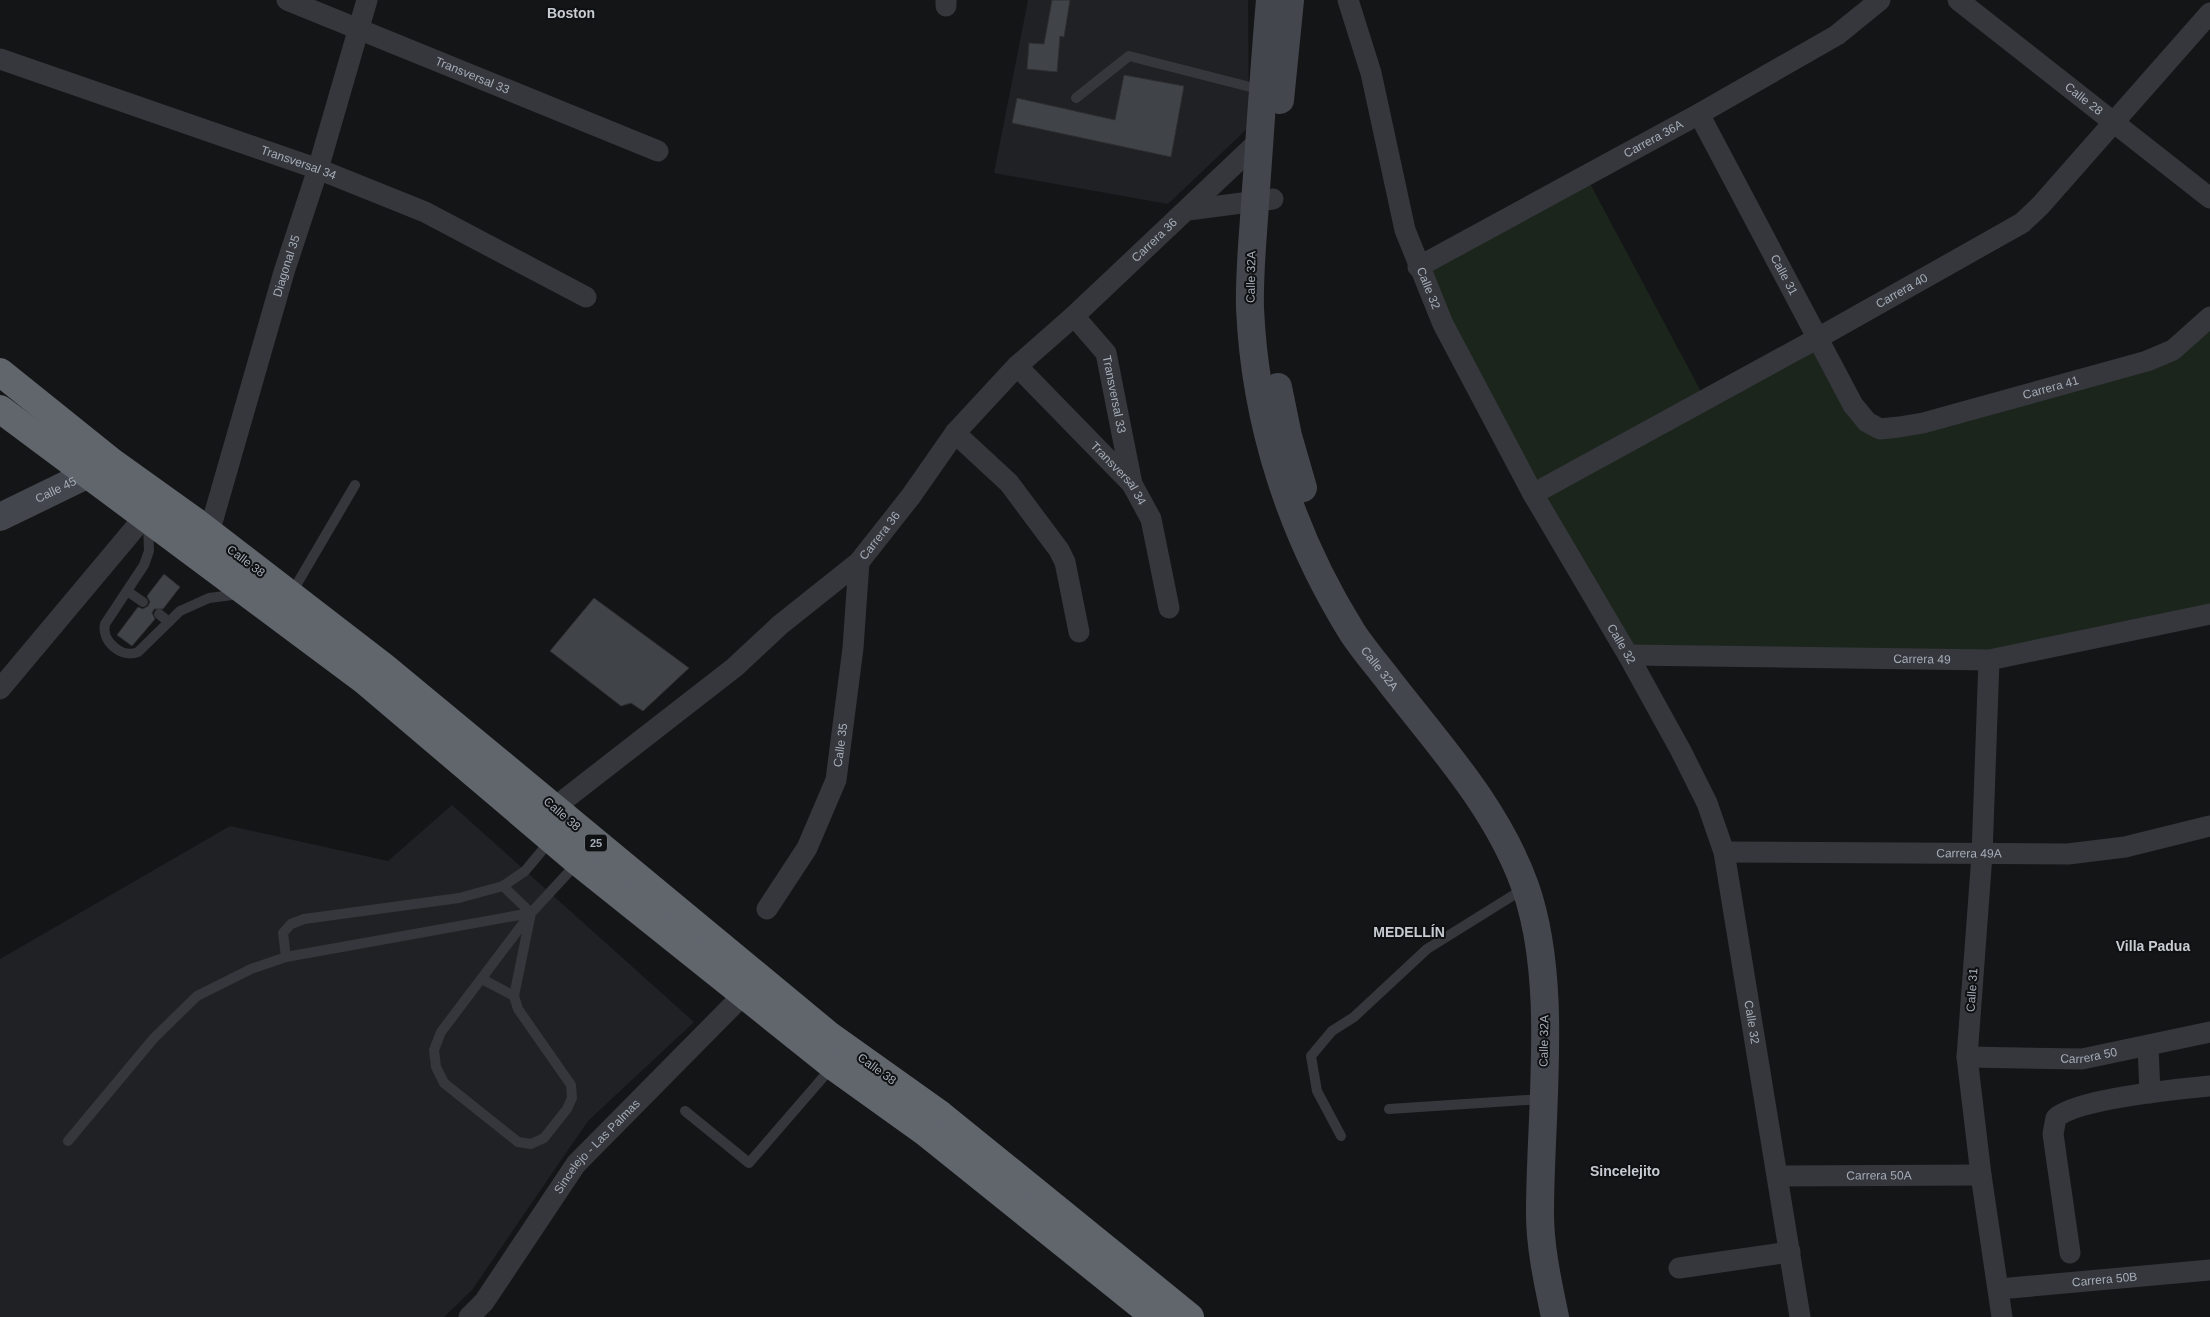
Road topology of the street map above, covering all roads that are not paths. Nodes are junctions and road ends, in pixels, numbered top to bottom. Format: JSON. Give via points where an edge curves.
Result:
{"nodes":[{"id":1,"x":287,"y":0,"type":"edge"},
{"id":2,"x":367,"y":0,"type":"edge"},
{"id":3,"x":1270,"y":0,"type":"edge"},
{"id":4,"x":1290,"y":0,"type":"edge"},
{"id":5,"x":1348,"y":0,"type":"edge"},
{"id":6,"x":1880,"y":0,"type":"edge"},
{"id":7,"x":1958,"y":0,"type":"edge"},
{"id":8,"x":2210,"y":13,"type":"edge"},
{"id":9,"x":360,"y":28,"type":"junction"},
{"id":10,"x":0,"y":59,"type":"edge"},
{"id":11,"x":1262,"y":90,"type":"junction"},
{"id":12,"x":1076,"y":98,"type":"dead end"},
{"id":13,"x":1699,"y":114,"type":"junction"},
{"id":14,"x":2114,"y":124,"type":"junction"},
{"id":15,"x":1258,"y":142,"type":"junction"},
{"id":16,"x":658,"y":151,"type":"dead end"},
{"id":17,"x":318,"y":168,"type":"junction"},
{"id":18,"x":1221,"y":178,"type":"junction"},
{"id":19,"x":2210,"y":198,"type":"edge"},
{"id":20,"x":1254,"y":201,"type":"junction"},
{"id":21,"x":1188,"y":210,"type":"junction"},
{"id":22,"x":1418,"y":267,"type":"junction"},
{"id":23,"x":586,"y":297,"type":"dead end"},
{"id":24,"x":1074,"y":316,"type":"junction"},
{"id":25,"x":2210,"y":317,"type":"edge"},
{"id":26,"x":1818,"y":338,"type":"junction"},
{"id":27,"x":1018,"y":366,"type":"junction"},
{"id":28,"x":0,"y":372,"type":"edge"},
{"id":29,"x":0,"y":409,"type":"edge"},
{"id":30,"x":1880,"y":429,"type":"joint"},
{"id":31,"x":955,"y":433,"type":"junction"},
{"id":32,"x":112,"y":462,"type":"junction"},
{"id":33,"x":87,"y":475,"type":"junction"},
{"id":34,"x":1132,"y":484,"type":"junction"},
{"id":35,"x":355,"y":485,"type":"dead end"},
{"id":36,"x":1533,"y":494,"type":"junction"},
{"id":37,"x":0,"y":517,"type":"edge"},
{"id":38,"x":146,"y":517,"type":"junction"},
{"id":39,"x":209,"y":533,"type":"junction"},
{"id":40,"x":858,"y":562,"type":"junction"},
{"id":41,"x":127,"y":591,"type":"junction"},
{"id":42,"x":250,"y":593,"type":"junction"},
{"id":43,"x":291,"y":595,"type":"junction"},
{"id":44,"x":143,"y":602,"type":"dead end"},
{"id":45,"x":1169,"y":608,"type":"dead end"},
{"id":46,"x":159,"y":614,"type":"dead end"},
{"id":47,"x":2210,"y":614,"type":"edge"},
{"id":48,"x":169,"y":622,"type":"junction"},
{"id":49,"x":1079,"y":632,"type":"dead end"},
{"id":50,"x":1628,"y":655,"type":"junction"},
{"id":51,"x":1989,"y":660,"type":"junction"},
{"id":52,"x":0,"y":689,"type":"edge"},
{"id":53,"x":555,"y":825,"type":"junction"},
{"id":54,"x":2210,"y":826,"type":"edge"},
{"id":55,"x":587,"y":852,"type":"junction"},
{"id":56,"x":1724,"y":852,"type":"junction"},
{"id":57,"x":1982,"y":855,"type":"junction"},
{"id":58,"x":503,"y":886,"type":"junction"},
{"id":59,"x":1525,"y":887,"type":"junction"},
{"id":60,"x":767,"y":909,"type":"dead end"},
{"id":61,"x":531,"y":913,"type":"junction"},
{"id":62,"x":286,"y":957,"type":"junction"},
{"id":63,"x":482,"y":979,"type":"junction"},
{"id":64,"x":744,"y":994,"type":"junction"},
{"id":65,"x":514,"y":996,"type":"junction"},
{"id":66,"x":2210,"y":1032,"type":"edge"},
{"id":67,"x":2148,"y":1047,"type":"junction"},
{"id":68,"x":1967,"y":1057,"type":"junction"},
{"id":69,"x":833,"y":1066,"type":"junction"},
{"id":70,"x":2210,"y":1086,"type":"edge"},
{"id":71,"x":2150,"y":1093,"type":"junction"},
{"id":72,"x":1542,"y":1099,"type":"junction"},
{"id":73,"x":1389,"y":1109,"type":"dead end"},
{"id":74,"x":685,"y":1111,"type":"dead end"},
{"id":75,"x":1341,"y":1136,"type":"dead end"},
{"id":76,"x":68,"y":1141,"type":"dead end"},
{"id":77,"x":1981,"y":1175,"type":"junction"},
{"id":78,"x":1778,"y":1176,"type":"junction"},
{"id":79,"x":1790,"y":1252,"type":"junction"},
{"id":80,"x":2070,"y":1254,"type":"dead end"},
{"id":81,"x":1679,"y":1268,"type":"dead end"},
{"id":82,"x":2210,"y":1270,"type":"edge"},
{"id":83,"x":1999,"y":1288,"type":"junction"},
{"id":84,"x":1146,"y":1314,"type":"edge"},
{"id":85,"x":469,"y":1317,"type":"edge"},
{"id":86,"x":1190,"y":1317,"type":"edge"},
{"id":87,"x":1555,"y":1317,"type":"edge"},
{"id":88,"x":1571,"y":1317,"type":"edge"},
{"id":89,"x":1800,"y":1317,"type":"edge"},
{"id":90,"x":2002,"y":1317,"type":"edge"}],
"edges":[{"from":1,"to":9,"type":"street","name":"Transversal 33"},
{"from":2,"to":9,"type":"street","name":"Diagonal 35"},
{"from":3,"to":11,"type":"main road","name":"Calle 32A"},
{"from":4,"to":20,"type":"main road","name":"Calle 32A"},
{"from":5,"to":22,"type":"street","name":"Calle 32","via":[[1371,73],[1405,230]]},
{"from":6,"to":13,"type":"street","name":"Carrera 36A","via":[[1837,35]]},
{"from":7,"to":14,"type":"street","name":"Calle 28"},
{"from":8,"to":14,"type":"street","name":"Carrera 40"},
{"from":9,"to":16,"type":"street","name":"Transversal 33"},
{"from":9,"to":17,"type":"street","name":"Diagonal 35"},
{"from":10,"to":17,"type":"street","name":"Transversal 34"},
{"from":11,"to":12,"type":"lane","via":[[1129,56]]},
{"from":11,"to":15,"type":"main road","name":"Calle 32A"},
{"from":13,"to":22,"type":"street","name":"Carrera 36A"},
{"from":13,"to":26,"type":"street","name":"Calle 31"},
{"from":14,"to":19,"type":"street","name":"Calle 28"},
{"from":14,"to":26,"type":"street","name":"Carrera 40","via":[[2022,223]]},
{"from":15,"to":18,"type":"street","name":"Carrera 36"},
{"from":15,"to":20,"type":"main road","name":"Calle 32A"},
{"from":17,"to":23,"type":"street","name":"Transversal 34","via":[[425,212]]},
{"from":17,"to":39,"type":"street","name":"Diagonal 35","via":[[284,272]]},
{"from":18,"to":20,"type":"street","via":[[1223,192]]},
{"from":18,"to":21,"type":"street","name":"Carrera 36"},
{"from":20,"to":21,"type":"street","name":"Carrera 36"},
{"from":20,"to":59,"type":"main road","name":"Calle 32A","via":[[1250,282],[1256,370],[1269,440],[1298,528],[1327,590],[1354,636],[1494,821]]},
{"from":20,"to":88,"type":"main road","name":"Calle 32A","via":[[1269,280],[1275,375],[1288,436],[1314,520],[1347,590],[1369,625],[1510,813],[1542,882],[1560,966],[1558,1216]]},
{"from":21,"to":24,"type":"street","name":"Carrera 36"},
{"from":22,"to":36,"type":"street","name":"Calle 32","via":[[1443,324]]},
{"from":24,"to":27,"type":"street","name":"Carrera 36"},
{"from":24,"to":34,"type":"street","name":"Transversal 33","via":[[1106,352]]},
{"from":25,"to":30,"type":"street","name":"Carrera 41","via":[[2172,350],[2147,361],[1924,423]]},
{"from":26,"to":30,"type":"street","name":"Calle 31","via":[[1853,405],[1867,422]]},
{"from":26,"to":36,"type":"street","name":"Carrera 40"},
{"from":27,"to":31,"type":"street","name":"Carrera 36"},
{"from":27,"to":34,"type":"street","name":"Transversal 34"},
{"from":28,"to":32,"type":"highway","name":"Calle 38","number":"25"},
{"from":29,"to":33,"type":"highway","name":"Calle 38","number":"25"},
{"from":31,"to":40,"type":"street","name":"Carrera 36","via":[[911,496]]},
{"from":31,"to":49,"type":"street","via":[[1009,483],[1059,550],[1066,562]]},
{"from":32,"to":33,"type":"main road","name":"Calle 45"},
{"from":32,"to":39,"type":"highway","name":"Calle 38","number":"25"},
{"from":33,"to":37,"type":"main road","name":"Calle 45"},
{"from":33,"to":38,"type":"highway","name":"Calle 38","number":"25"},
{"from":34,"to":45,"type":"street","name":"Transversal 34","via":[[1151,519]]},
{"from":35,"to":43,"type":"lane"},
{"from":36,"to":50,"type":"street","name":"Calle 32"},
{"from":38,"to":41,"type":"lane","via":[[149,552]]},
{"from":38,"to":42,"type":"highway","name":"Calle 38","number":"25"},
{"from":38,"to":52,"type":"street"},
{"from":39,"to":43,"type":"highway","name":"Calle 38","number":"25"},
{"from":40,"to":53,"type":"street","name":"Carrera 36","via":[[780,625]]},
{"from":40,"to":60,"type":"street","name":"Calle 35","via":[[853,648],[836,780],[807,848]]},
{"from":41,"to":44,"type":"lane"},
{"from":41,"to":48,"type":"lane","via":[[104,630],[106,638],[123,654],[138,652]]},
{"from":42,"to":48,"type":"lane","via":[[196,602]]},
{"from":42,"to":53,"type":"highway","name":"Calle 38","number":"25"},
{"from":43,"to":53,"type":"highway","name":"Calle 38","number":"25","via":[[383,666]]},
{"from":46,"to":48,"type":"lane"},
{"from":47,"to":51,"type":"street","name":"Carrera 49"},
{"from":50,"to":51,"type":"street","name":"Carrera 49"},
{"from":50,"to":56,"type":"street","name":"Calle 32","via":[[1707,803]]},
{"from":51,"to":57,"type":"street","name":"Calle 31"},
{"from":53,"to":55,"type":"highway","name":"Calle 38","number":"25"},
{"from":53,"to":58,"type":"lane","via":[[525,871]]},
{"from":54,"to":57,"type":"street","name":"Carrera 49A","via":[[2125,847],[2068,854]]},
{"from":55,"to":61,"type":"lane"},
{"from":55,"to":64,"type":"highway","name":"Calle 38","number":"25"},
{"from":55,"to":86,"type":"highway","name":"Calle 38","number":"25","via":[[830,1036],[941,1115]]},
{"from":56,"to":57,"type":"street","name":"Carrera 49A"},
{"from":56,"to":78,"type":"street","name":"Calle 32"},
{"from":57,"to":68,"type":"street","name":"Calle 31"},
{"from":58,"to":61,"type":"lane"},
{"from":58,"to":62,"type":"lane","via":[[459,898],[304,919],[291,924],[283,934]]},
{"from":59,"to":72,"type":"main road","name":"Calle 32A","via":[[1542,970]]},
{"from":59,"to":75,"type":"lane","via":[[1427,949],[1354,1017],[1332,1031],[1311,1056],[1317,1091]]},
{"from":61,"to":62,"type":"lane"},
{"from":61,"to":63,"type":"lane"},
{"from":61,"to":65,"type":"lane"},
{"from":62,"to":76,"type":"lane","via":[[250,970],[197,996],[154,1038]]},
{"from":63,"to":65,"type":"lane"},
{"from":63,"to":65,"type":"lane","via":[[441,1032],[434,1050],[436,1067],[444,1083],[518,1142],[531,1144],[544,1138],[567,1109],[572,1098],[571,1085],[518,1009]]},
{"from":64,"to":69,"type":"highway","name":"Calle 38","number":"25"},
{"from":64,"to":85,"type":"street","name":"Sincelejo - Las Palmas","via":[[576,1164],[484,1302]]},
{"from":66,"to":67,"type":"street","name":"Carrera 50"},
{"from":67,"to":68,"type":"street","name":"Carrera 50","via":[[2082,1059]]},
{"from":67,"to":71,"type":"street"},
{"from":68,"to":77,"type":"street","name":"Calle 31"},
{"from":69,"to":74,"type":"lane","via":[[749,1164]]},
{"from":69,"to":84,"type":"highway","name":"Calle 38","number":"25","via":[[925,1132]]},
{"from":70,"to":71,"type":"street"},
{"from":71,"to":80,"type":"street","via":[[2071,1108],[2056,1118],[2053,1134]]},
{"from":72,"to":73,"type":"lane"},
{"from":72,"to":87,"type":"main road","name":"Calle 32A","via":[[1540,1217]]},
{"from":77,"to":78,"type":"street","name":"Carrera 50A"},
{"from":77,"to":83,"type":"street","name":"Calle 31"},
{"from":78,"to":79,"type":"street","name":"Calle 32"},
{"from":79,"to":81,"type":"street"},
{"from":79,"to":89,"type":"street","name":"Calle 32"},
{"from":82,"to":83,"type":"street","name":"Carrera 50B"},
{"from":83,"to":90,"type":"street","name":"Calle 31"}]}
